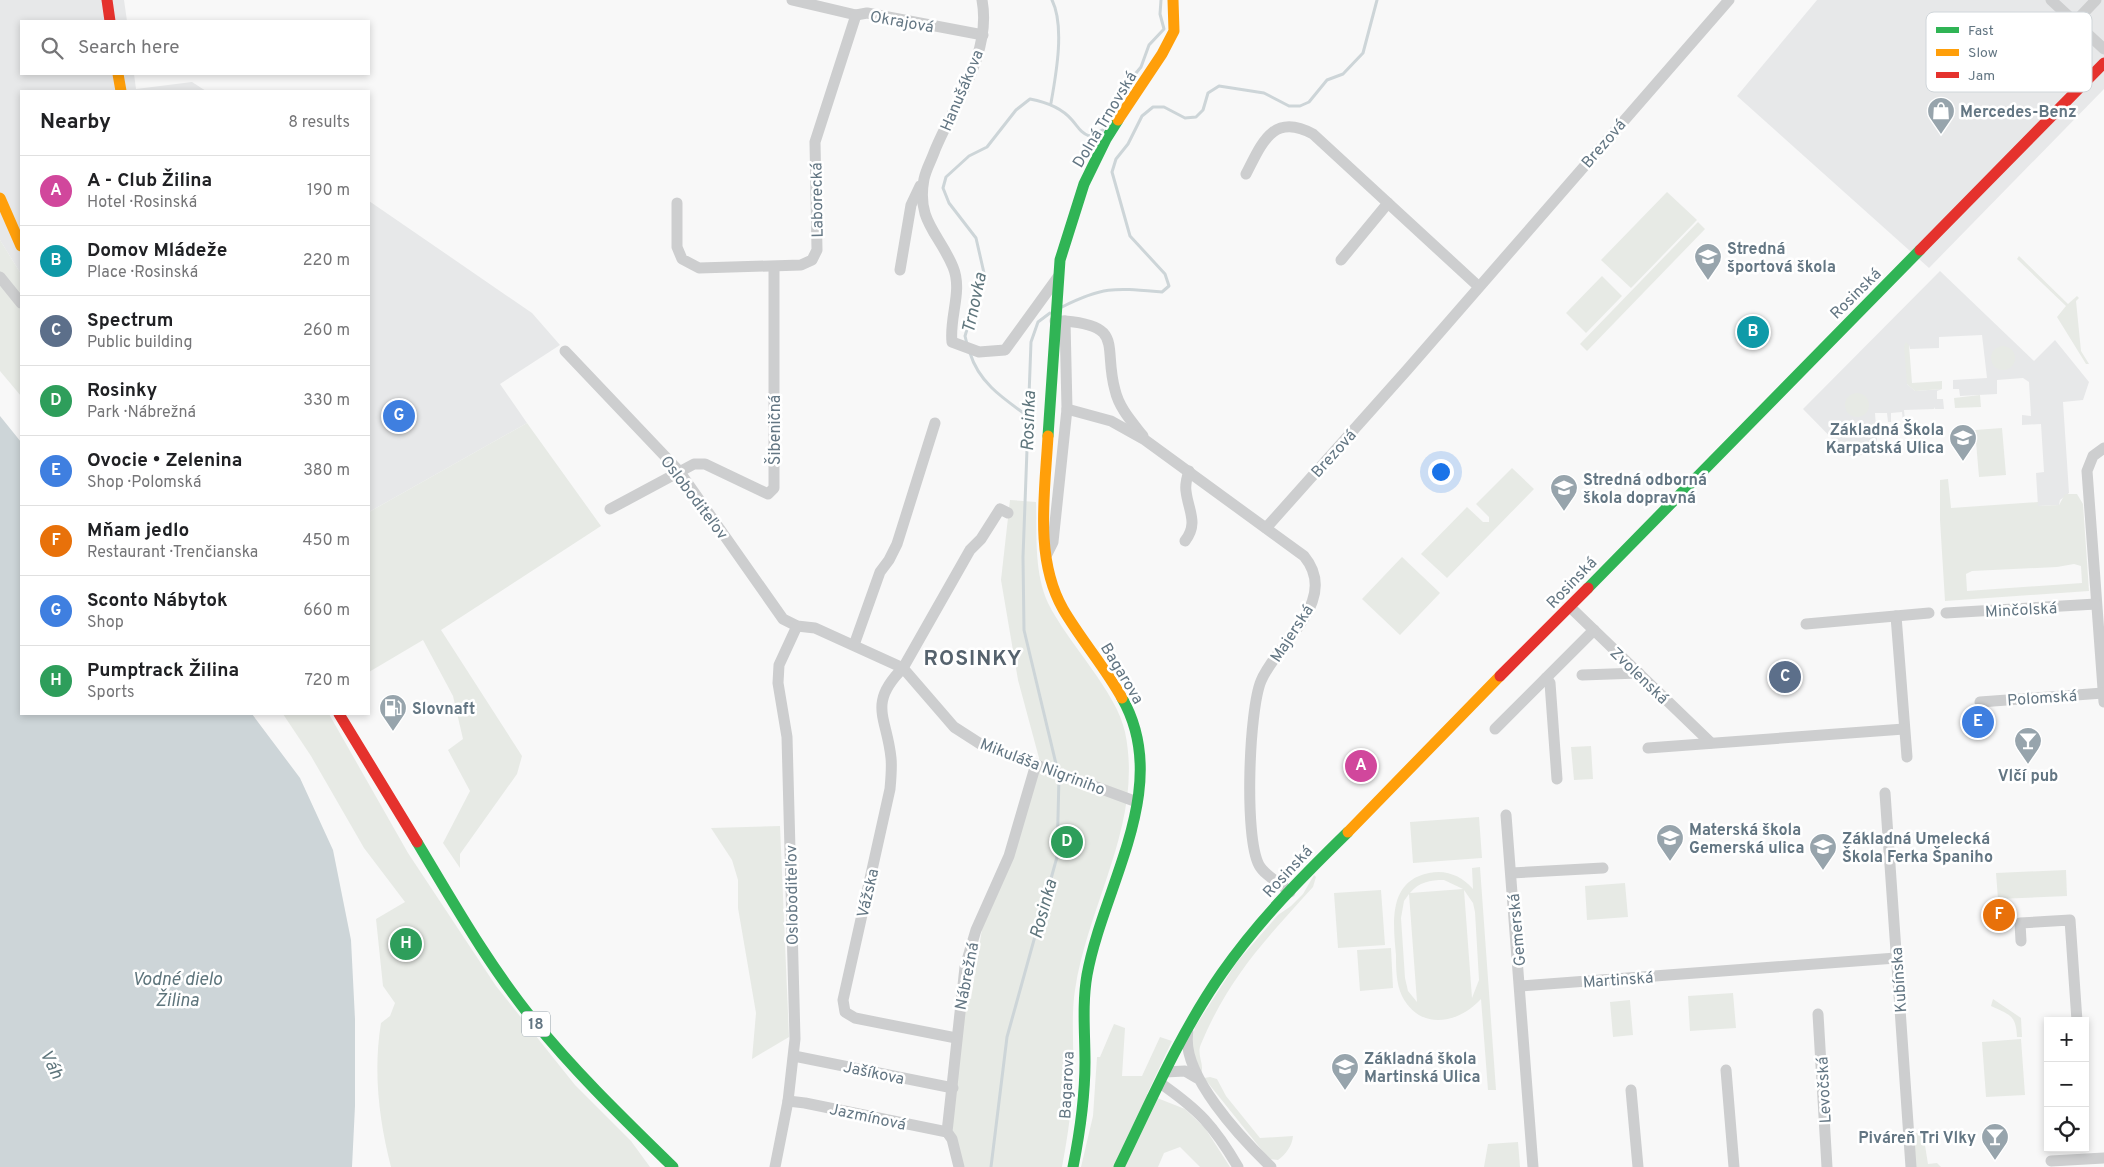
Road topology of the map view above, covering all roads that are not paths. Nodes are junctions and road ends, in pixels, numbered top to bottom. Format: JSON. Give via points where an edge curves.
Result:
{"nodes":[{"id":1,"x":107,"y":0,"type":"edge"},
{"id":2,"x":792,"y":0,"type":"edge"},
{"id":3,"x":982,"y":0,"type":"edge"},
{"id":4,"x":1173,"y":0,"type":"edge"},
{"id":5,"x":1729,"y":0,"type":"edge"},
{"id":6,"x":2052,"y":0,"type":"edge"},
{"id":7,"x":2096,"y":0,"type":"edge"},
{"id":8,"x":2065,"y":12,"type":"edge"},
{"id":9,"x":2085,"y":12,"type":"edge"},
{"id":10,"x":856,"y":15,"type":"junction"},
{"id":11,"x":110,"y":20,"type":"edge"},
{"id":12,"x":983,"y":35,"type":"junction"},
{"id":13,"x":2092,"y":38,"type":"edge"},
{"id":14,"x":2104,"y":49,"type":"edge"},
{"id":15,"x":2104,"y":63,"type":"edge"},
{"id":16,"x":118,"y":75,"type":"edge"},
{"id":17,"x":2092,"y":75,"type":"edge"},
{"id":18,"x":121,"y":90,"type":"edge"},
{"id":19,"x":2075,"y":92,"type":"edge"},
{"id":20,"x":1246,"y":174,"type":"dead end"},
{"id":21,"x":924,"y":178,"type":"junction"},
{"id":22,"x":0,"y":198,"type":"edge"},
{"id":23,"x":677,"y":203,"type":"dead end"},
{"id":24,"x":1388,"y":203,"type":"junction"},
{"id":25,"x":20,"y":244,"type":"edge"},
{"id":26,"x":1341,"y":260,"type":"dead end"},
{"id":27,"x":774,"y":266,"type":"junction"},
{"id":28,"x":900,"y":270,"type":"dead end"},
{"id":29,"x":0,"y":277,"type":"edge"},
{"id":30,"x":1058,"y":277,"type":"junction"},
{"id":31,"x":1478,"y":286,"type":"junction"},
{"id":32,"x":20,"y":302,"type":"edge"},
{"id":33,"x":1058,"y":319,"type":"junction"},
{"id":34,"x":565,"y":351,"type":"dead end"},
{"id":35,"x":1067,"y":409,"type":"junction"},
{"id":36,"x":935,"y":424,"type":"dead end"},
{"id":37,"x":1145,"y":440,"type":"junction"},
{"id":38,"x":2101,"y":449,"type":"edge"},
{"id":39,"x":679,"y":471,"type":"junction"},
{"id":40,"x":1189,"y":471,"type":"junction"},
{"id":41,"x":610,"y":509,"type":"dead end"},
{"id":42,"x":1008,"y":513,"type":"dead end"},
{"id":43,"x":1266,"y":528,"type":"junction"},
{"id":44,"x":1185,"y":541,"type":"dead end"},
{"id":45,"x":1046,"y":557,"type":"junction"},
{"id":46,"x":2096,"y":604,"type":"junction"},
{"id":47,"x":1570,"y":606,"type":"junction"},
{"id":48,"x":1929,"y":613,"type":"dead end"},
{"id":49,"x":1946,"y":613,"type":"dead end"},
{"id":50,"x":1896,"y":616,"type":"junction"},
{"id":51,"x":1806,"y":624,"type":"dead end"},
{"id":52,"x":797,"y":626,"type":"junction"},
{"id":53,"x":1594,"y":630,"type":"junction"},
{"id":54,"x":854,"y":646,"type":"junction"},
{"id":55,"x":903,"y":668,"type":"junction"},
{"id":56,"x":1639,"y":673,"type":"junction"},
{"id":57,"x":1582,"y":675,"type":"dead end"},
{"id":58,"x":1546,"y":678,"type":"junction"},
{"id":59,"x":2104,"y":697,"type":"edge"},
{"id":60,"x":1980,"y":702,"type":"dead end"},
{"id":61,"x":340,"y":715,"type":"edge"},
{"id":62,"x":1495,"y":729,"type":"dead end"},
{"id":63,"x":1904,"y":729,"type":"junction"},
{"id":64,"x":1711,"y":743,"type":"junction"},
{"id":65,"x":1648,"y":748,"type":"dead end"},
{"id":66,"x":1906,"y":757,"type":"dead end"},
{"id":67,"x":1036,"y":764,"type":"junction"},
{"id":68,"x":1557,"y":780,"type":"dead end"},
{"id":69,"x":1886,"y":793,"type":"dead end"},
{"id":70,"x":1137,"y":802,"type":"junction"},
{"id":71,"x":1506,"y":815,"type":"dead end"},
{"id":72,"x":1603,"y":868,"type":"dead end"},
{"id":73,"x":1511,"y":873,"type":"junction"},
{"id":74,"x":1290,"y":892,"type":"junction"},
{"id":75,"x":2021,"y":941,"type":"dead end"},
{"id":76,"x":1896,"y":958,"type":"junction"},
{"id":77,"x":1520,"y":986,"type":"junction"},
{"id":78,"x":1818,"y":1014,"type":"dead end"},
{"id":79,"x":2076,"y":1017,"type":"edge"},
{"id":80,"x":1189,"y":1025,"type":"junction"},
{"id":81,"x":956,"y":1038,"type":"junction"},
{"id":82,"x":794,"y":1056,"type":"junction"},
{"id":83,"x":1726,"y":1070,"type":"dead end"},
{"id":84,"x":1165,"y":1072,"type":"junction"},
{"id":85,"x":1197,"y":1078,"type":"junction"},
{"id":86,"x":1160,"y":1083,"type":"junction"},
{"id":87,"x":953,"y":1088,"type":"junction"},
{"id":88,"x":1632,"y":1090,"type":"dead end"},
{"id":89,"x":788,"y":1101,"type":"junction"},
{"id":90,"x":947,"y":1132,"type":"junction"},
{"id":91,"x":655,"y":1151,"type":"junction"},
{"id":92,"x":2085,"y":1154,"type":"edge"},
{"id":93,"x":2104,"y":1158,"type":"edge"},
{"id":94,"x":2051,"y":1161,"type":"dead end"},
{"id":95,"x":658,"y":1167,"type":"edge"},
{"id":96,"x":673,"y":1167,"type":"edge"},
{"id":97,"x":775,"y":1167,"type":"edge"},
{"id":98,"x":959,"y":1167,"type":"edge"},
{"id":99,"x":1073,"y":1167,"type":"edge"},
{"id":100,"x":1118,"y":1167,"type":"edge"},
{"id":101,"x":1238,"y":1167,"type":"edge"},
{"id":102,"x":1271,"y":1167,"type":"edge"},
{"id":103,"x":1533,"y":1167,"type":"edge"},
{"id":104,"x":1638,"y":1167,"type":"edge"},
{"id":105,"x":1734,"y":1167,"type":"edge"},
{"id":106,"x":1827,"y":1167,"type":"edge"},
{"id":107,"x":1911,"y":1167,"type":"edge"}],
"edges":[{"from":1,"to":11,"type":"street"},
{"from":2,"to":10,"type":"street","name":"Okrajová"},
{"from":3,"to":12,"type":"street","name":"Hanušákova"},
{"from":4,"to":30,"type":"street","name":"Dolná Trnovská","via":[[1174,31],[1106,140],[1084,184],[1060,260]]},
{"from":5,"to":31,"type":"street","name":"Brezová"},
{"from":6,"to":8,"type":"street"},
{"from":7,"to":9,"type":"street"},
{"from":10,"to":12,"type":"street","name":"Okrajová","via":[[867,14]]},
{"from":10,"to":27,"type":"street","name":"Laborecká","via":[[815,142],[817,250],[812,260],[801,265]]},
{"from":12,"to":21,"type":"street","name":"Hanušákova","via":[[974,67]]},
{"from":13,"to":14,"type":"street"},
{"from":15,"to":17,"type":"street","name":"Rosinská"},
{"from":16,"to":18,"type":"street"},
{"from":19,"to":47,"type":"street","name":"Rosinská"},
{"from":20,"to":24,"type":"street","via":[[1271,132],[1291,126],[1302,128],[1313,134]]},
{"from":21,"to":28,"type":"street","name":"Hanušákova","via":[[911,205]]},
{"from":21,"to":30,"type":"street","name":"Hanušákova","via":[[922,198],[926,221],[954,268],[957,294],[952,342],[979,352],[1005,350]]},
{"from":22,"to":25,"type":"street"},
{"from":23,"to":27,"type":"street","name":"Laborecká","via":[[676,247],[682,259],[699,268]]},
{"from":24,"to":26,"type":"street"},
{"from":24,"to":31,"type":"street"},
{"from":27,"to":39,"type":"street","name":"Šibeničná","via":[[774,488],[768,494],[705,464],[694,464]]},
{"from":29,"to":32,"type":"street"},
{"from":30,"to":33,"type":"street","name":"Dolná Trnovská"},
{"from":31,"to":43,"type":"street","name":"Brezová"},
{"from":33,"to":35,"type":"street"},
{"from":33,"to":37,"type":"street","name":"Majerská","via":[[1096,326],[1104,334],[1110,348],[1115,390],[1124,412]]},
{"from":33,"to":45,"type":"street","name":"Bagarova","via":[[1044,501]]},
{"from":34,"to":39,"type":"street","name":"Osloboditeľov"},
{"from":35,"to":37,"type":"street","name":"Majerská","via":[[1110,421]]},
{"from":35,"to":45,"type":"street","via":[[1053,542]]},
{"from":36,"to":54,"type":"street","via":[[897,544],[880,572]]},
{"from":37,"to":40,"type":"street","name":"Majerská"},
{"from":38,"to":46,"type":"street","via":[[2088,462],[2087,471]]},
{"from":39,"to":41,"type":"street"},
{"from":39,"to":52,"type":"street","name":"Osloboditeľov","via":[[783,619]]},
{"from":40,"to":43,"type":"street","name":"Majerská"},
{"from":40,"to":44,"type":"street","via":[[1186,493],[1193,524]]},
{"from":42,"to":55,"type":"street","via":[[1000,509],[982,539],[970,550]]},
{"from":43,"to":74,"type":"street","name":"Majerská","via":[[1304,556],[1314,572],[1316,587],[1302,623],[1262,678],[1252,724],[1250,808],[1256,858],[1260,867]]},
{"from":45,"to":70,"type":"street","name":"Bagarova","via":[[1052,583],[1063,608],[1118,689],[1130,715],[1140,757]]},
{"from":46,"to":49,"type":"street","name":"Minčolská"},
{"from":46,"to":59,"type":"street"},
{"from":47,"to":53,"type":"street","name":"Zvolenská"},
{"from":47,"to":74,"type":"street","name":"Rosinská"},
{"from":48,"to":50,"type":"street"},
{"from":50,"to":51,"type":"street"},
{"from":50,"to":63,"type":"street"},
{"from":52,"to":54,"type":"street","name":"Osloboditeľov","via":[[815,628]]},
{"from":52,"to":82,"type":"street","name":"Osloboditeľov","via":[[779,665],[778,683],[787,737]]},
{"from":53,"to":56,"type":"street","name":"Zvolenská"},
{"from":53,"to":58,"type":"street"},
{"from":54,"to":55,"type":"street","name":"Osloboditeľov"},
{"from":55,"to":67,"type":"street","name":"Mikuláša Nigriniho","via":[[954,727],[982,745]]},
{"from":55,"to":81,"type":"street","name":"Vážska","via":[[893,678],[881,701],[882,722],[891,756],[890,789],[843,1000],[845,1012],[855,1018]]},
{"from":56,"to":57,"type":"street"},
{"from":56,"to":64,"type":"street","name":"Zvolenská"},
{"from":58,"to":62,"type":"street"},
{"from":58,"to":68,"type":"street","via":[[1550,683]]},
{"from":59,"to":60,"type":"street","name":"Polomská"},
{"from":61,"to":91,"type":"street","number":"18","via":[[490,959],[533,1020],[587,1082]]},
{"from":63,"to":64,"type":"street"},
{"from":63,"to":66,"type":"street"},
{"from":64,"to":65,"type":"street"},
{"from":67,"to":70,"type":"street","name":"Mikuláša Nigriniho"},
{"from":67,"to":81,"type":"street","name":"Nábrežná","via":[[1009,856],[976,930],[965,967]]},
{"from":69,"to":76,"type":"street","name":"Kubínska"},
{"from":70,"to":99,"type":"street","name":"Bagarova","via":[[1125,856],[1087,975],[1084,1086]]},
{"from":71,"to":73,"type":"street","name":"Gemerská"},
{"from":72,"to":73,"type":"street","name":"Gemerská"},
{"from":73,"to":77,"type":"street","name":"Gemerská"},
{"from":74,"to":80,"type":"street","name":"Rosinská","via":[[1223,971]]},
{"from":75,"to":79,"type":"street","via":[[2020,923],[2070,920]]},
{"from":76,"to":77,"type":"street","name":"Martinská"},
{"from":76,"to":107,"type":"street","name":"Kubínska"},
{"from":77,"to":103,"type":"street"},
{"from":78,"to":106,"type":"street","name":"Levočská"},
{"from":80,"to":84,"type":"street","name":"Rosinská"},
{"from":80,"to":85,"type":"street","via":[[1186,1042]]},
{"from":81,"to":87,"type":"street","name":"Nábrežná"},
{"from":82,"to":87,"type":"street","name":"Jašíkova"},
{"from":82,"to":89,"type":"street","name":"Osloboditeľov"},
{"from":83,"to":105,"type":"street"},
{"from":84,"to":85,"type":"street","via":[[1185,1071]]},
{"from":84,"to":86,"type":"street","name":"Rosinská"},
{"from":85,"to":102,"type":"street","via":[[1251,1147]]},
{"from":86,"to":100,"type":"street","name":"Rosinská"},
{"from":86,"to":101,"type":"street","via":[[1199,1113],[1218,1134]]},
{"from":87,"to":90,"type":"street","name":"Nábrežná"},
{"from":88,"to":104,"type":"street"},
{"from":89,"to":90,"type":"street","name":"Jazmínová"},
{"from":89,"to":97,"type":"street","name":"Osloboditeľov"},
{"from":90,"to":98,"type":"street","name":"Nábrežná"},
{"from":91,"to":95,"type":"street"},
{"from":91,"to":96,"type":"street","number":"18"},
{"from":92,"to":93,"type":"street"},
{"from":92,"to":94,"type":"street"}]}
